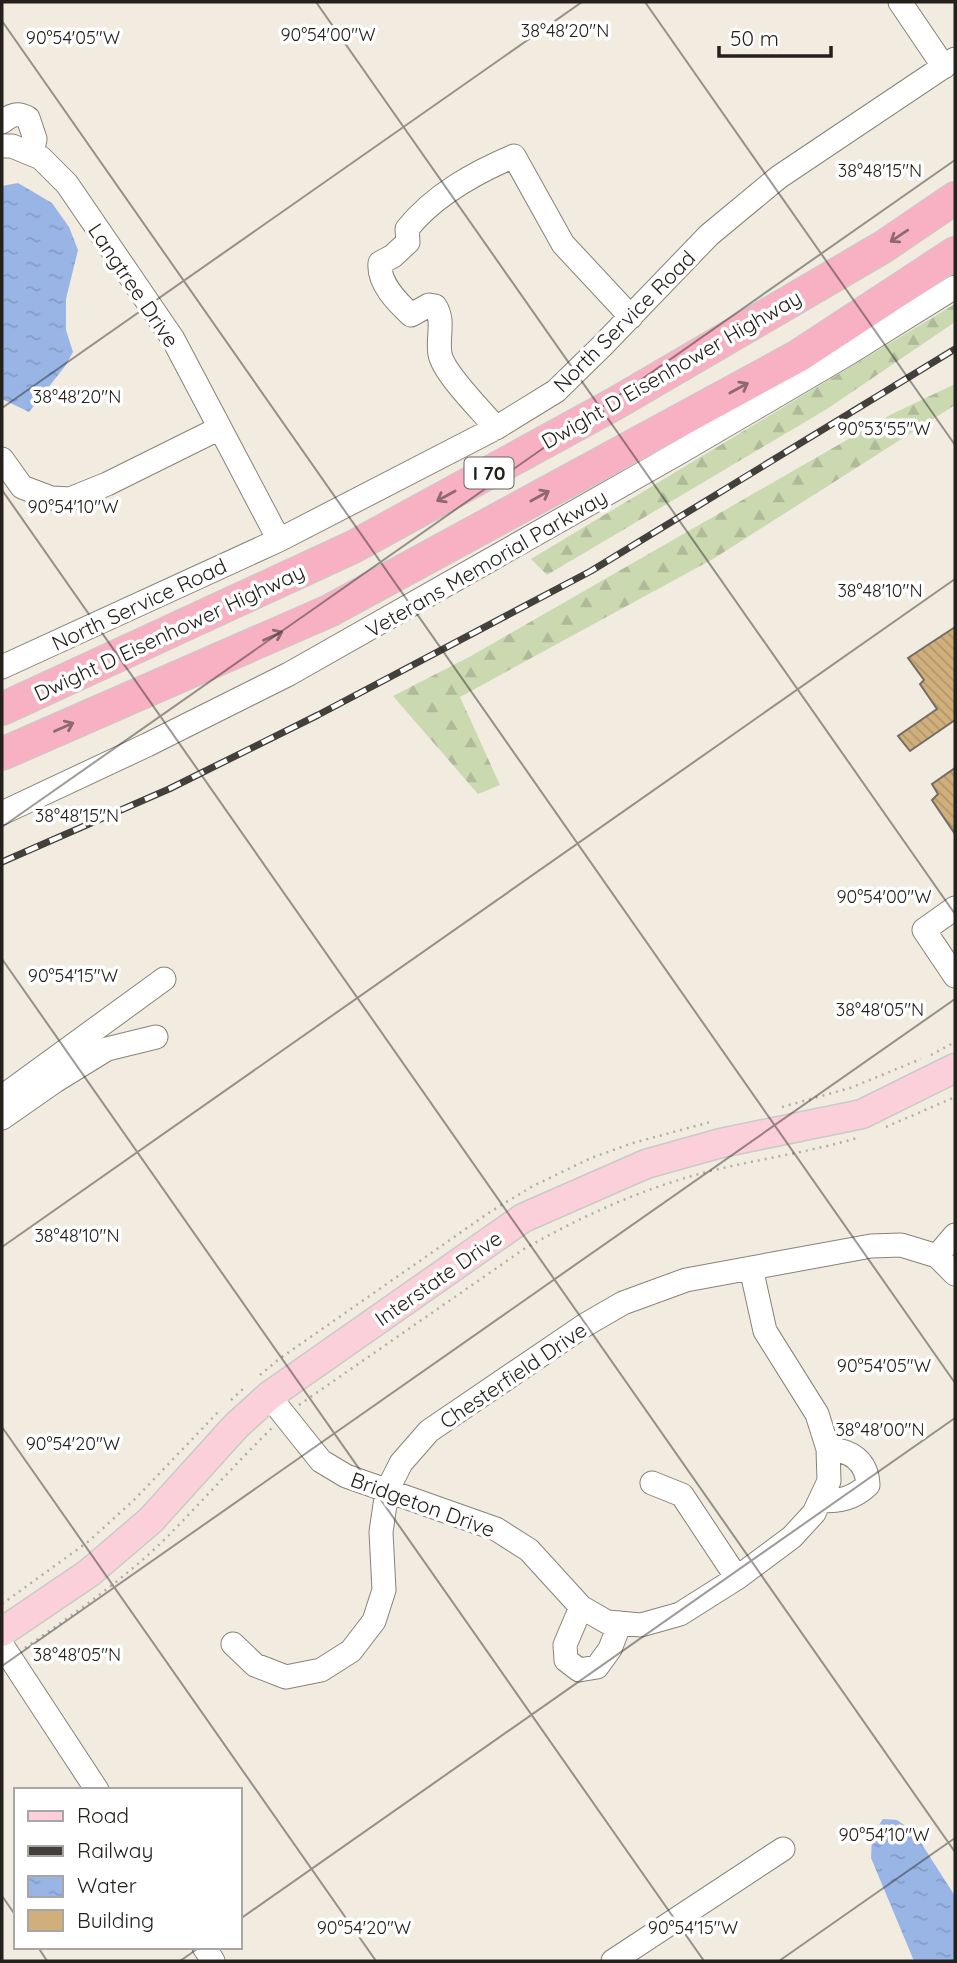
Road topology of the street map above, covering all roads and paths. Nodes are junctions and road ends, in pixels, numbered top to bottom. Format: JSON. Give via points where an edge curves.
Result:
{"nodes":[{"id":1,"x":900,"y":2,"type":"edge"},
{"id":2,"x":950,"y":63,"type":"edge"},
{"id":3,"x":2,"y":122,"type":"edge"},
{"id":4,"x":2,"y":146,"type":"edge"},
{"id":5,"x":32,"y":154,"type":"junction"},
{"id":6,"x":955,"y":198,"type":"edge"},
{"id":7,"x":955,"y":253,"type":"edge"},
{"id":8,"x":955,"y":287,"type":"edge"},
{"id":9,"x":631,"y":317,"type":"junction"},
{"id":10,"x":220,"y":428,"type":"junction"},
{"id":11,"x":496,"y":428,"type":"junction"},
{"id":12,"x":2,"y":459,"type":"edge"},
{"id":13,"x":279,"y":540,"type":"junction"},
{"id":14,"x":2,"y":667,"type":"edge"},
{"id":15,"x":2,"y":709,"type":"edge"},
{"id":16,"x":2,"y":754,"type":"edge"},
{"id":17,"x":2,"y":813,"type":"edge"},
{"id":18,"x":955,"y":908,"type":"edge"},
{"id":19,"x":955,"y":976,"type":"edge"},
{"id":20,"x":164,"y":979,"type":"dead end"},
{"id":21,"x":156,"y":1037,"type":"dead end"},
{"id":22,"x":955,"y":1068,"type":"edge"},
{"id":23,"x":2,"y":1097,"type":"edge"},
{"id":24,"x":955,"y":1097,"type":"edge"},
{"id":25,"x":2,"y":1118,"type":"edge"},
{"id":26,"x":886,"y":1127,"type":"dead end"},
{"id":27,"x":862,"y":1137,"type":"dead end"},
{"id":28,"x":955,"y":1235,"type":"edge"},
{"id":29,"x":937,"y":1256,"type":"junction"},
{"id":30,"x":751,"y":1268,"type":"junction"},
{"id":31,"x":955,"y":1274,"type":"edge"},
{"id":32,"x":277,"y":1406,"type":"junction"},
{"id":33,"x":828,"y":1449,"type":"junction"},
{"id":34,"x":652,"y":1483,"type":"dead end"},
{"id":35,"x":387,"y":1491,"type":"junction"},
{"id":36,"x":820,"y":1501,"type":"junction"},
{"id":37,"x":737,"y":1578,"type":"junction"},
{"id":38,"x":581,"y":1607,"type":"junction"},
{"id":39,"x":620,"y":1623,"type":"junction"},
{"id":40,"x":233,"y":1644,"type":"dead end"},
{"id":41,"x":5,"y":1645,"type":"edge"},
{"id":42,"x":96,"y":1788,"type":"edge"},
{"id":43,"x":783,"y":1849,"type":"dead end"},
{"id":44,"x":613,"y":1961,"type":"edge"}],
"edges":[{"from":1,"to":2,"type":"street"},
{"from":2,"to":9,"type":"street","name":"North Service Road","via":[[779,177],[709,235]]},
{"from":3,"to":5,"type":"street","via":[[20,114],[27,118],[35,139]]},
{"from":4,"to":5,"type":"street","name":"Langtree Drive"},
{"from":5,"to":10,"type":"street","name":"Langtree Drive","via":[[67,184],[146,297]]},
{"from":6,"to":15,"type":"highway","name":"Dwight D Eisenhower Highway","number":"I 70","one_way":true,"via":[[883,247],[617,403],[352,547]]},
{"from":16,"to":7,"type":"highway","name":"Dwight D Eisenhower Highway","number":"I 70","one_way":true,"via":[[329,611],[798,356]]},
{"from":8,"to":17,"type":"street","name":"Veterans Memorial Parkway","via":[[682,451],[289,674]]},
{"from":9,"to":11,"type":"street","name":"North Service Road","via":[[556,391]]},
{"from":9,"to":11,"type":"street","via":[[563,244],[514,156],[452,188],[420,212],[407,229],[408,242],[380,263],[379,274],[411,315],[435,306],[440,313],[440,355]]},
{"from":10,"to":12,"type":"street","via":[[70,499],[51,498],[22,487]]},
{"from":10,"to":13,"type":"street","name":"Langtree Drive"},
{"from":11,"to":13,"type":"street","name":"North Service Road"},
{"from":13,"to":14,"type":"street","name":"North Service Road"},
{"from":18,"to":19,"type":"street","via":[[924,930]]},
{"from":20,"to":23,"type":"street"},
{"from":21,"to":25,"type":"street","via":[[107,1049]]},
{"from":22,"to":32,"type":"main road","name":"Interstate Drive","via":[[862,1114],[721,1143],[646,1164],[523,1218]]},
{"from":24,"to":26,"type":"path"},
{"from":27,"to":32,"type":"path","via":[[687,1177],[604,1207],[513,1256]]},
{"from":28,"to":29,"type":"street"},
{"from":29,"to":30,"type":"street","name":"Chesterfield Drive","via":[[901,1245],[871,1245]]},
{"from":29,"to":31,"type":"street","name":"Chesterfield Drive"},
{"from":30,"to":33,"type":"street","name":"Bridgeton Drive","via":[[765,1331],[817,1414]]},
{"from":30,"to":35,"type":"street","name":"Chesterfield Drive","via":[[686,1280],[623,1303],[585,1325],[429,1431],[401,1463]]},
{"from":32,"to":35,"type":"street","name":"Bridgeton Drive","via":[[321,1461]]},
{"from":32,"to":41,"type":"main road","name":"Interstate Drive","via":[[236,1426],[151,1520]]},
{"from":32,"to":41,"type":"path","via":[[229,1469],[141,1561],[91,1601]]},
{"from":33,"to":36,"type":"street","name":"Bridgeton Drive","via":[[829,1481]]},
{"from":33,"to":36,"type":"street","via":[[861,1461],[868,1485],[839,1502]]},
{"from":34,"to":37,"type":"street","via":[[682,1495]]},
{"from":35,"to":38,"type":"street","name":"Bridgeton Drive","via":[[496,1529],[529,1550]]},
{"from":35,"to":40,"type":"street","name":"Chesterfield Drive","via":[[381,1532],[384,1590],[374,1621],[351,1651],[321,1670],[286,1677],[255,1665]]},
{"from":36,"to":37,"type":"street","name":"Bridgeton Drive","via":[[792,1537]]},
{"from":37,"to":39,"type":"street","name":"Bridgeton Drive","via":[[680,1614],[641,1625]]},
{"from":38,"to":39,"type":"street","name":"Bridgeton Drive","via":[[607,1622]]},
{"from":38,"to":39,"type":"street","via":[[565,1645],[566,1660],[579,1670],[597,1667]]},
{"from":41,"to":42,"type":"street"},
{"from":43,"to":44,"type":"street"}]}
